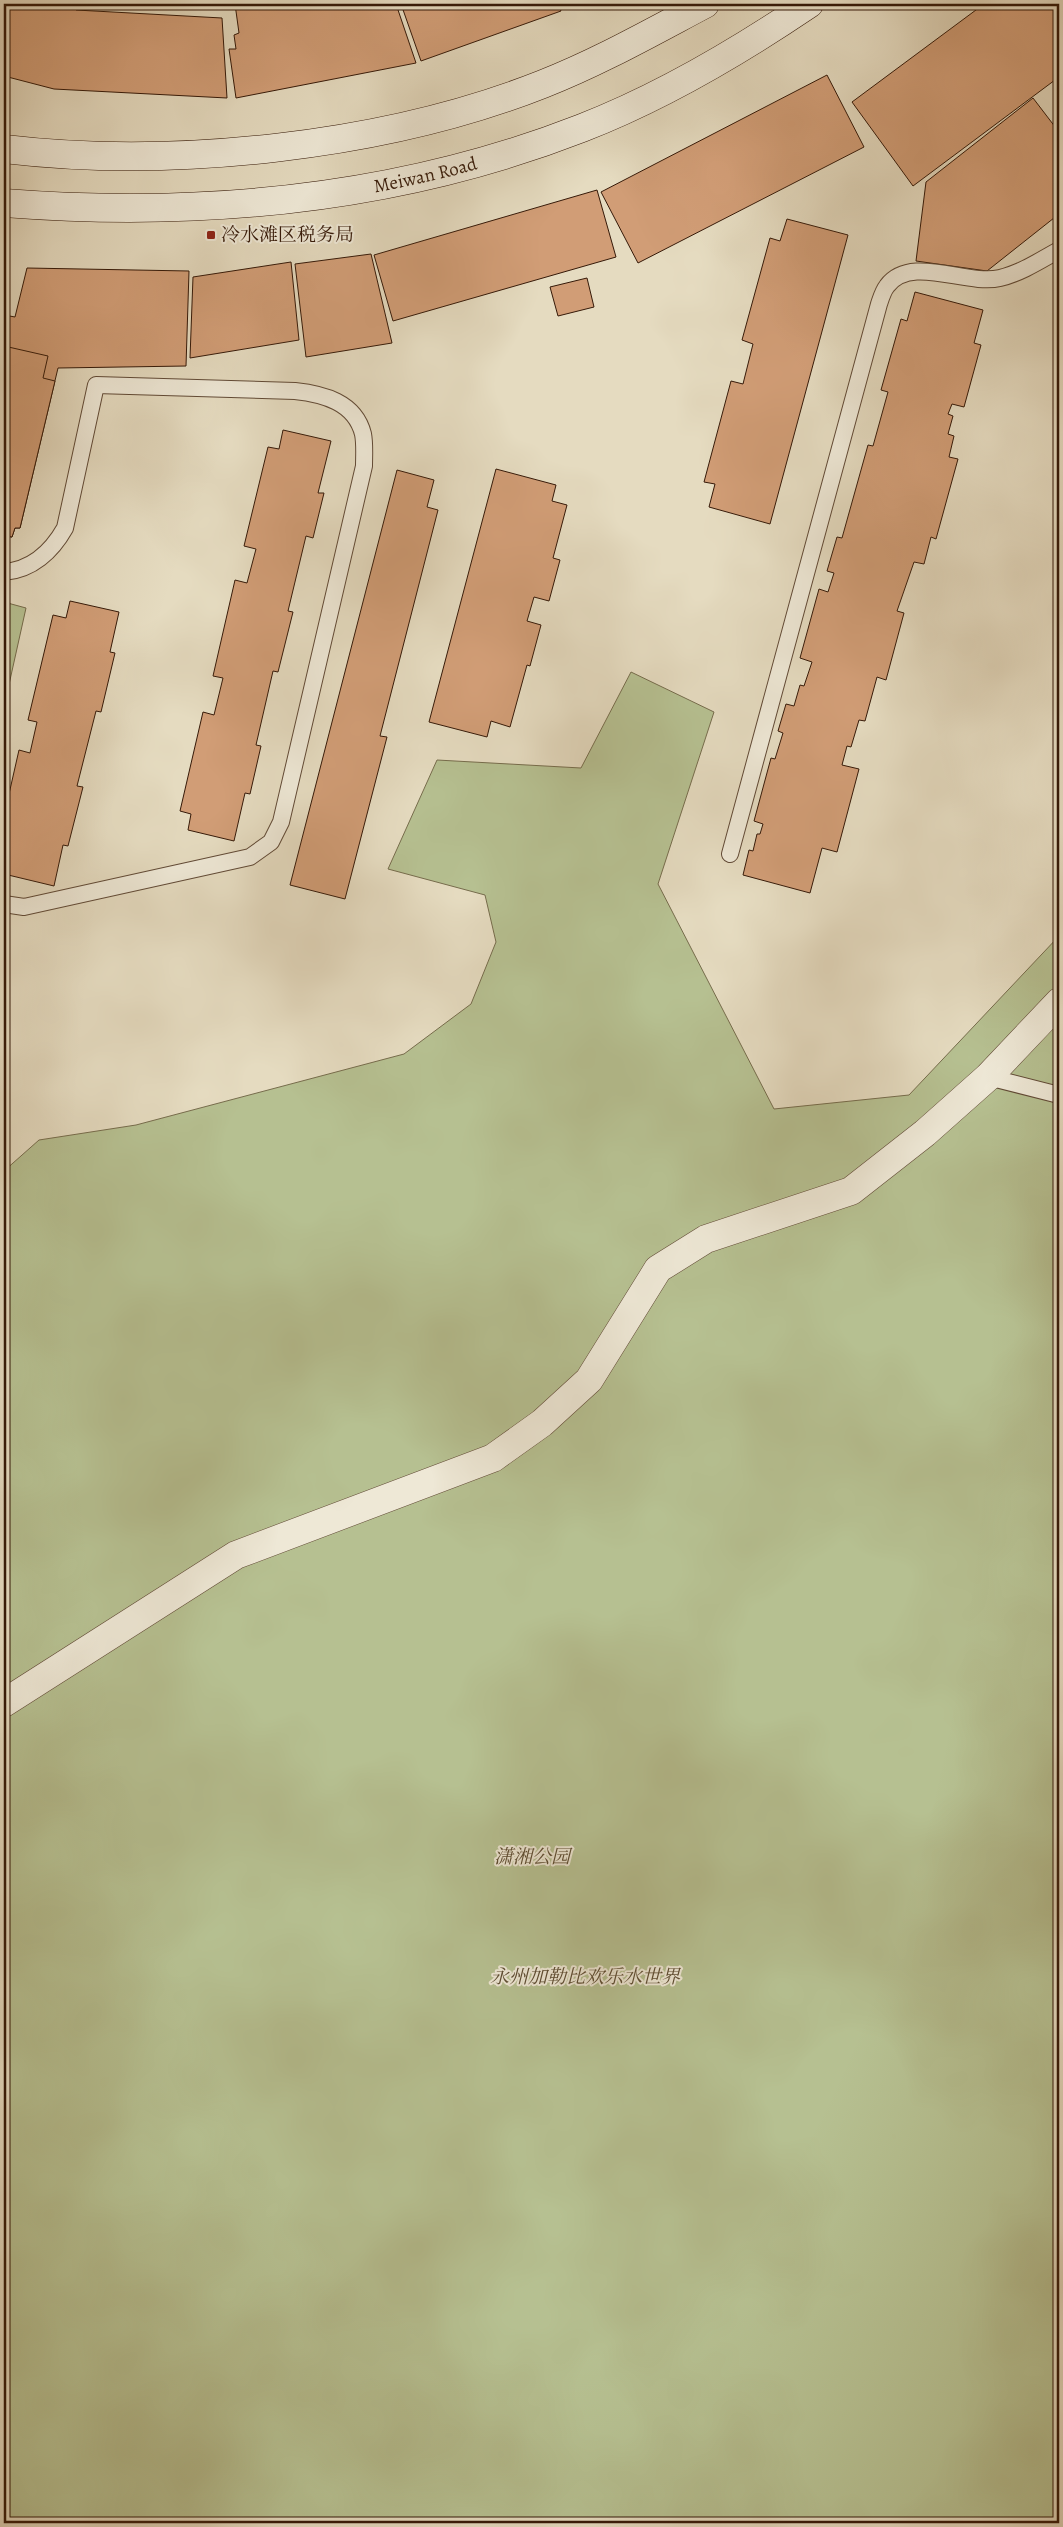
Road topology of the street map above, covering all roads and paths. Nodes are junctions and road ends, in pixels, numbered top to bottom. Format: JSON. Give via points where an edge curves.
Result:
{"nodes":[{"id":1,"x":705,"y":4,"type":"edge"},
{"id":2,"x":809,"y":4,"type":"edge"},
{"id":3,"x":4,"y":149,"type":"edge"},
{"id":4,"x":4,"y":204,"type":"edge"},
{"id":5,"x":1059,"y":250,"type":"edge"},
{"id":6,"x":4,"y":572,"type":"edge"},
{"id":7,"x":730,"y":854,"type":"dead end"},
{"id":8,"x":4,"y":904,"type":"edge"},
{"id":9,"x":1059,"y":1002,"type":"edge"},
{"id":10,"x":988,"y":1077,"type":"junction"},
{"id":11,"x":1059,"y":1095,"type":"edge"},
{"id":12,"x":4,"y":1703,"type":"edge"}],
"edges":[{"from":1,"to":3,"type":"street","via":[[628,46],[543,84],[396,129],[293,144],[168,155],[74,156]]},
{"from":2,"to":4,"type":"street","name":"Meiwan Road","via":[[756,40],[666,89],[591,124],[506,155],[423,178],[320,196],[234,205],[118,209]]},
{"from":5,"to":7,"type":"lane","via":[[1000,278],[966,278],[918,270],[901,274],[887,286],[878,304]]},
{"from":6,"to":8,"type":"lane","via":[[24,568],[39,559],[56,544],[65,528],[96,385],[295,390],[323,394],[351,410],[363,434],[364,466],[281,822],[271,842],[250,858],[24,907]]},
{"from":9,"to":10,"type":"street"},
{"from":10,"to":11,"type":"lane"},
{"from":10,"to":12,"type":"street","via":[[925,1133],[851,1191],[706,1239],[658,1269],[588,1380],[542,1423],[493,1458],[236,1555]]}]}
